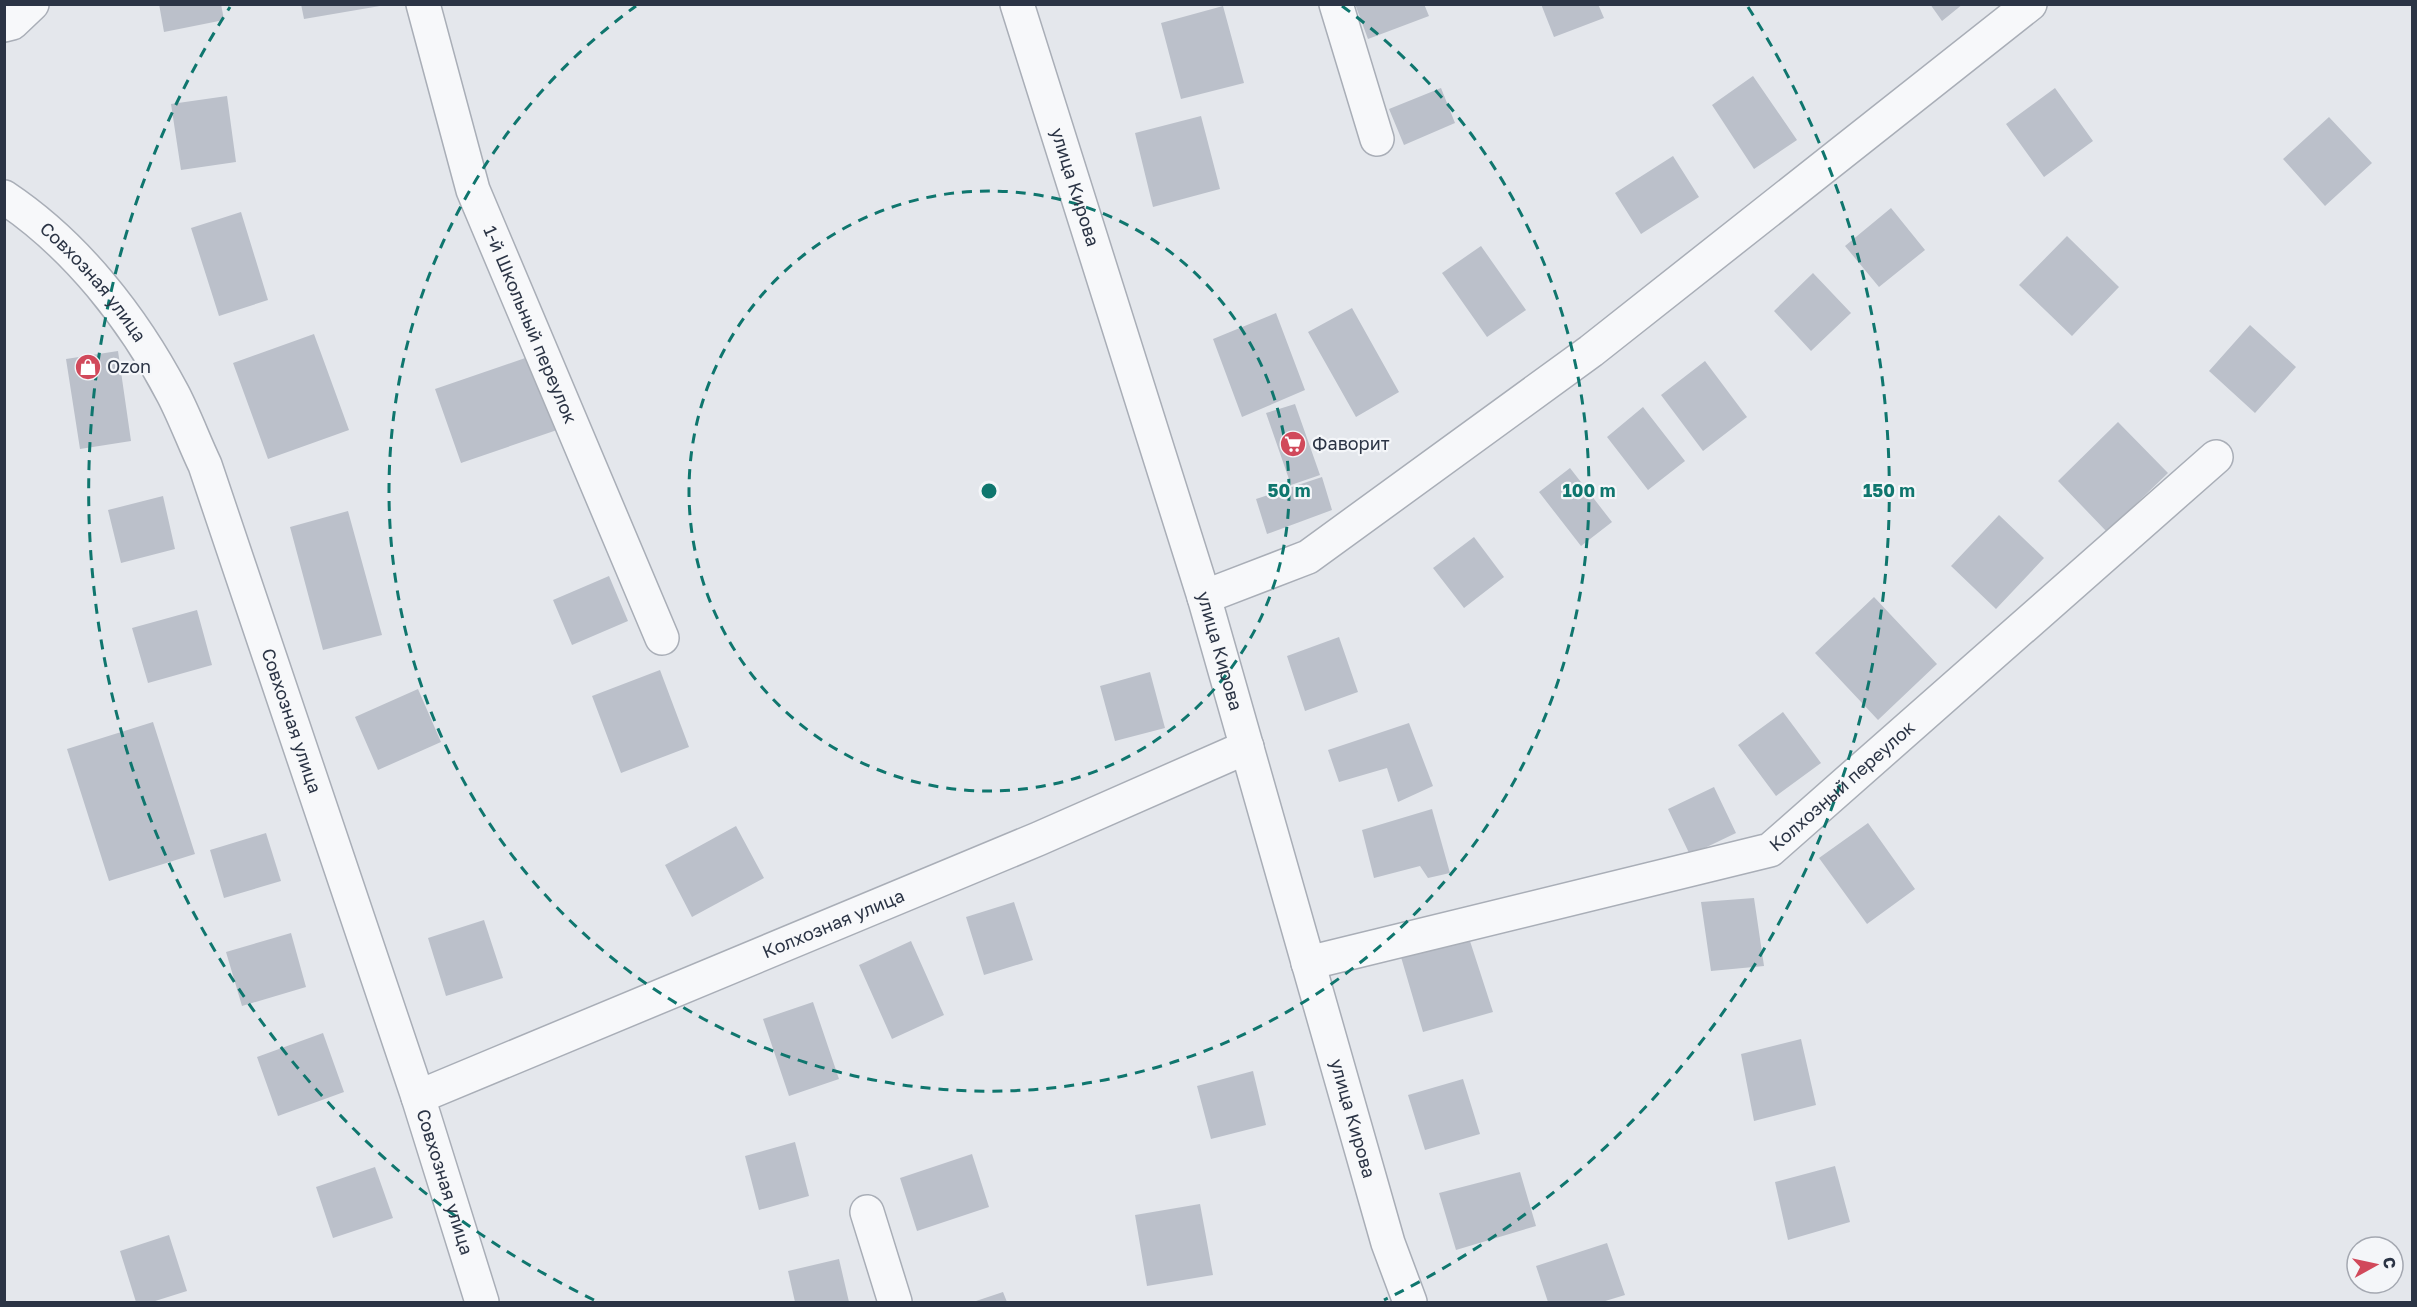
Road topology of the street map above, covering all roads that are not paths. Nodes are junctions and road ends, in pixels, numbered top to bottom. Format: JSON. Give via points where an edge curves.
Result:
{"nodes":[{"id":1,"x":32,"y":4,"type":"edge"},
{"id":2,"x":423,"y":4,"type":"edge"},
{"id":3,"x":1017,"y":4,"type":"edge"},
{"id":4,"x":1336,"y":4,"type":"edge"},
{"id":5,"x":2030,"y":4,"type":"edge"},
{"id":6,"x":4,"y":25,"type":"edge"},
{"id":7,"x":1377,"y":139,"type":"dead end"},
{"id":8,"x":4,"y":197,"type":"edge"},
{"id":9,"x":2216,"y":457,"type":"dead end"},
{"id":10,"x":1204,"y":597,"type":"junction"},
{"id":11,"x":662,"y":638,"type":"dead end"},
{"id":12,"x":1247,"y":747,"type":"junction"},
{"id":13,"x":1308,"y":963,"type":"junction"},
{"id":14,"x":418,"y":1097,"type":"junction"},
{"id":15,"x":867,"y":1212,"type":"dead end"},
{"id":16,"x":482,"y":1302,"type":"edge"},
{"id":17,"x":895,"y":1302,"type":"edge"},
{"id":18,"x":1410,"y":1302,"type":"edge"}],
"edges":[{"from":1,"to":6,"type":"street","via":[[12,23]]},
{"from":2,"to":11,"type":"street","name":"1-й Школьный переулок","via":[[473,190]]},
{"from":3,"to":10,"type":"street","name":"улица Кирова"},
{"from":4,"to":7,"type":"street"},
{"from":5,"to":10,"type":"street","via":[[1591,351],[1318,550]]},
{"from":8,"to":14,"type":"street","name":"Совхозная улица","via":[[34,217],[122,311],[191,434],[205,465]]},
{"from":9,"to":13,"type":"street","name":"Колхозный переулок","via":[[1770,850]]},
{"from":10,"to":12,"type":"street","name":"улица Кирова"},
{"from":12,"to":13,"type":"street","name":"улица Кирова"},
{"from":12,"to":14,"type":"street","name":"Колхозная улица","via":[[1038,839]]},
{"from":13,"to":18,"type":"street","name":"улица Кирова","via":[[1388,1243]]},
{"from":14,"to":16,"type":"street","name":"Совхозная улица"},
{"from":15,"to":17,"type":"street"}]}
